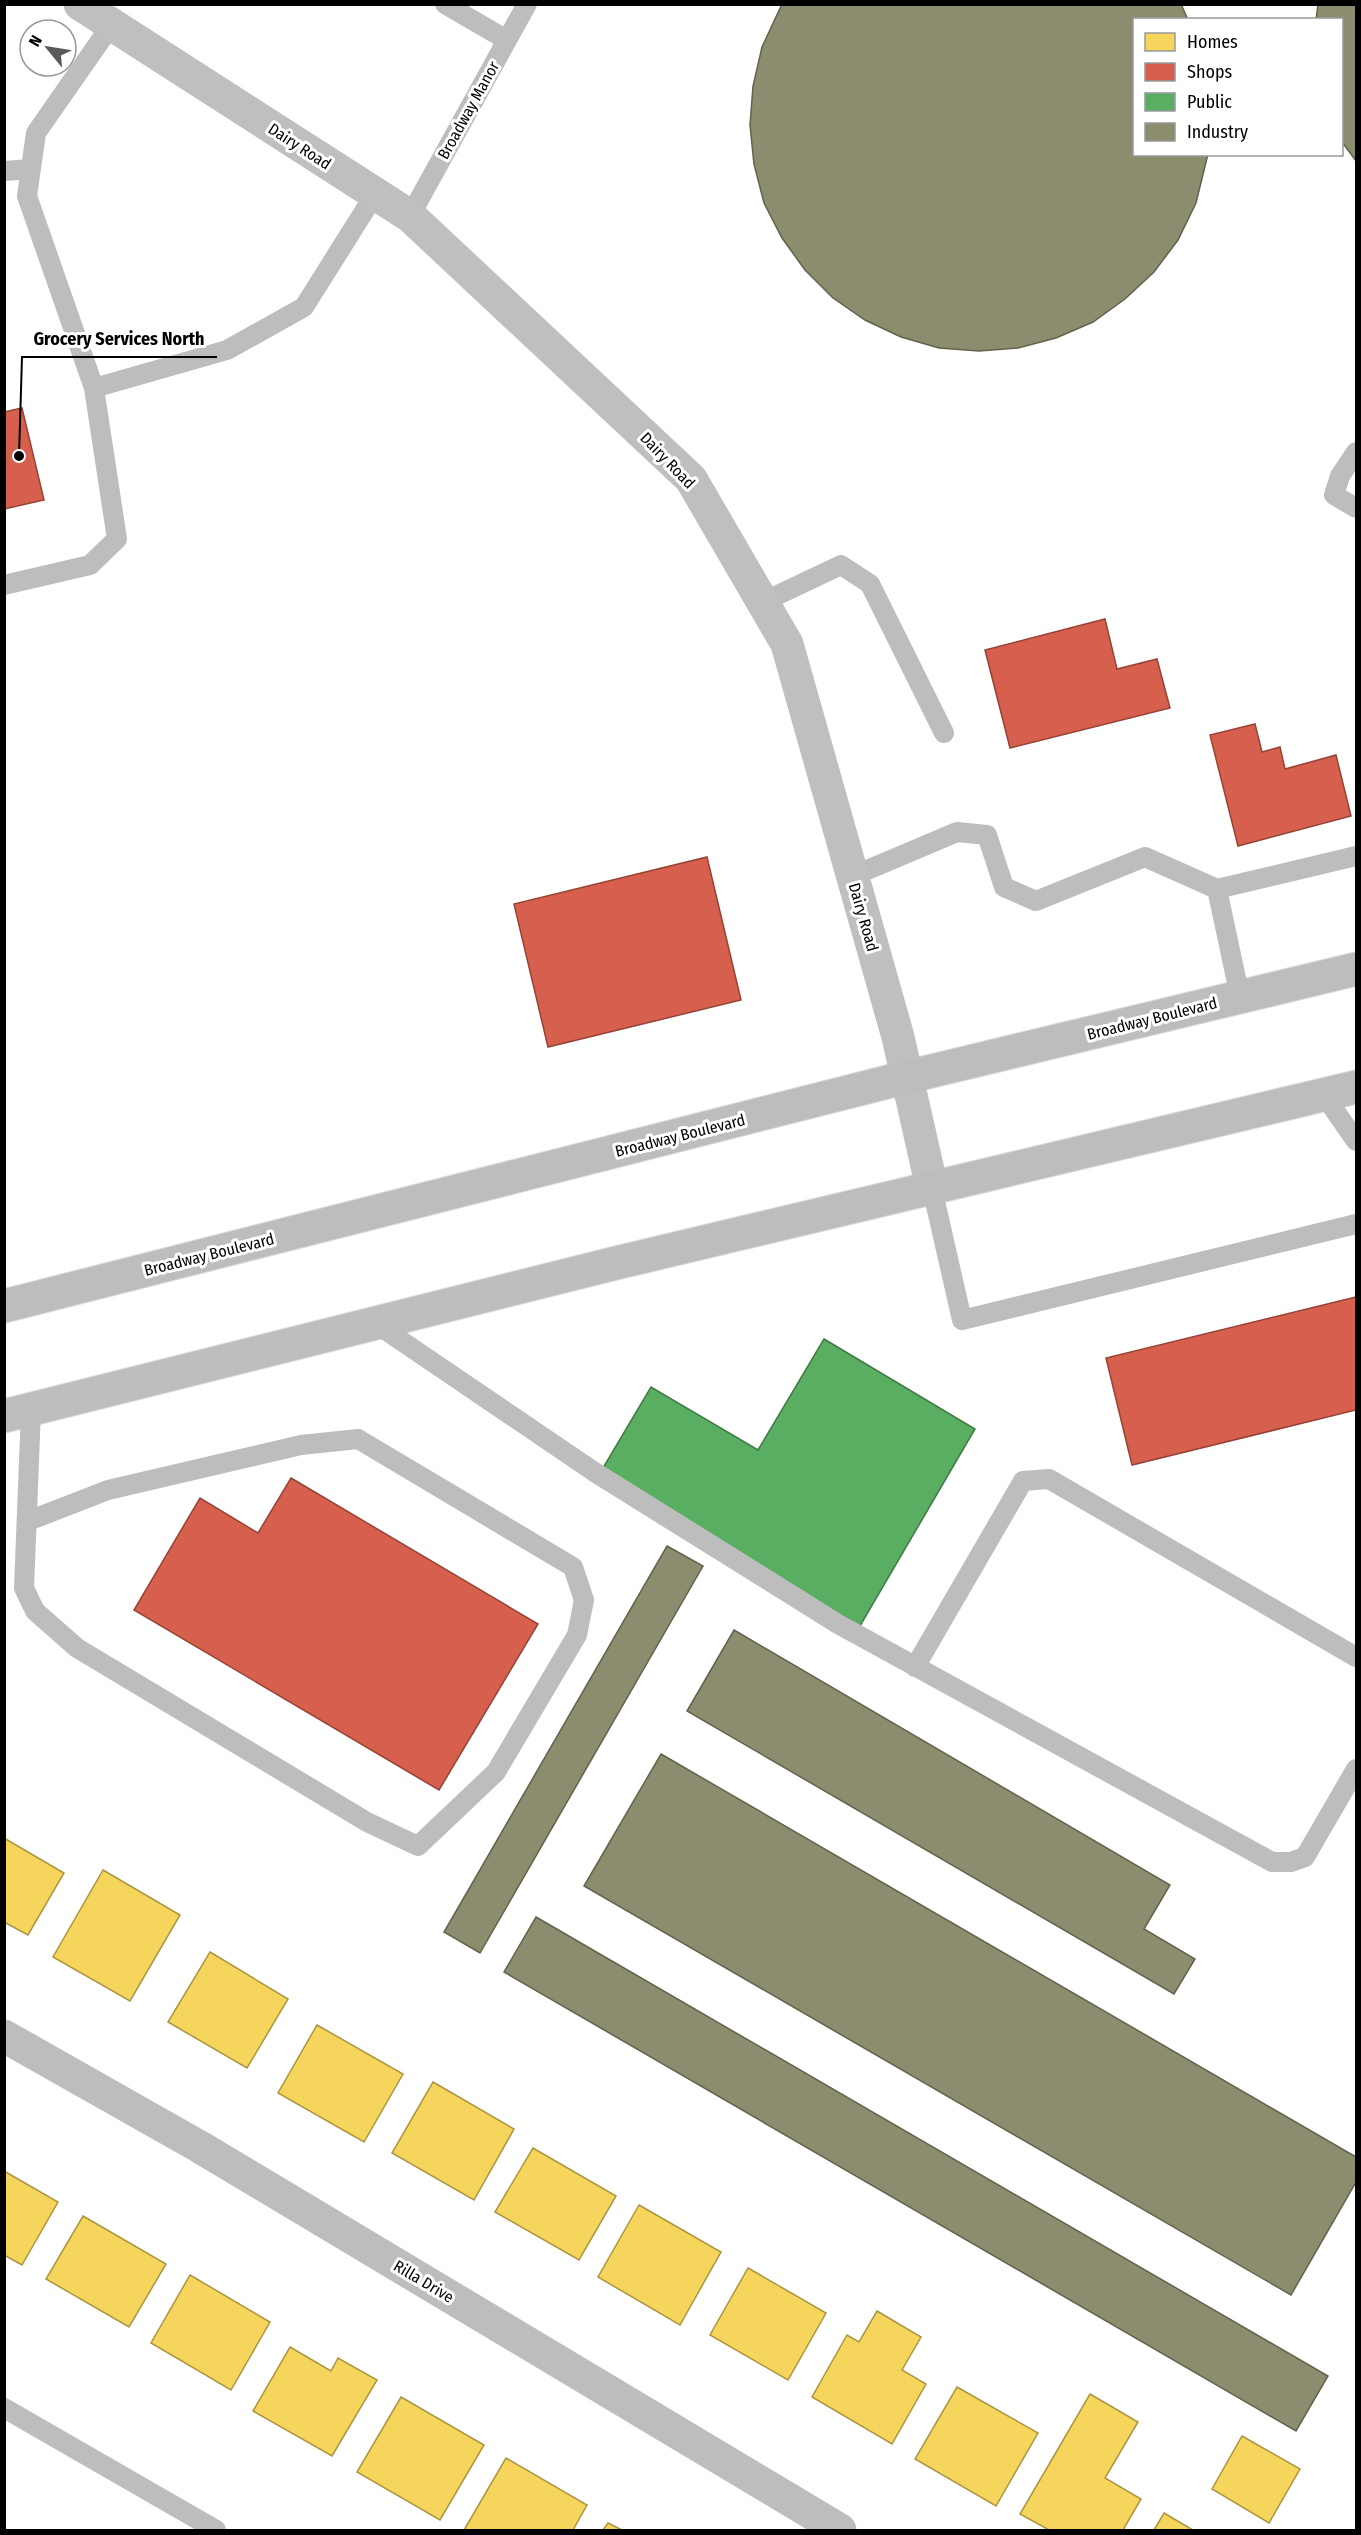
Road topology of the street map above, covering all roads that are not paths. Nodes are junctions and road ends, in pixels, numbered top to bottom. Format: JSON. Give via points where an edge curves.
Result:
{"nodes":[{"id":1,"x":80,"y":4,"type":"edge"},
{"id":2,"x":445,"y":4,"type":"edge"},
{"id":3,"x":527,"y":4,"type":"edge"},
{"id":4,"x":112,"y":24,"type":"junction"},
{"id":5,"x":507,"y":40,"type":"junction"},
{"id":6,"x":31,"y":169,"type":"junction"},
{"id":7,"x":4,"y":171,"type":"edge"},
{"id":8,"x":375,"y":194,"type":"junction"},
{"id":9,"x":410,"y":216,"type":"junction"},
{"id":10,"x":94,"y":388,"type":"junction"},
{"id":11,"x":1356,"y":452,"type":"edge"},
{"id":12,"x":1356,"y":508,"type":"edge"},
{"id":13,"x":4,"y":585,"type":"edge"},
{"id":14,"x":763,"y":602,"type":"junction"},
{"id":15,"x":944,"y":733,"type":"dead end"},
{"id":16,"x":1356,"y":856,"type":"edge"},
{"id":17,"x":853,"y":876,"type":"junction"},
{"id":18,"x":1217,"y":889,"type":"junction"},
{"id":19,"x":1356,"y":969,"type":"edge"},
{"id":20,"x":1240,"y":997,"type":"junction"},
{"id":21,"x":907,"y":1077,"type":"junction"},
{"id":22,"x":1356,"y":1087,"type":"edge"},
{"id":23,"x":1324,"y":1095,"type":"junction"},
{"id":24,"x":1356,"y":1141,"type":"edge"},
{"id":25,"x":932,"y":1188,"type":"junction"},
{"id":26,"x":1356,"y":1224,"type":"edge"},
{"id":27,"x":4,"y":1306,"type":"edge"},
{"id":28,"x":375,"y":1323,"type":"junction"},
{"id":29,"x":18,"y":1413,"type":"edge"},
{"id":30,"x":28,"y":1521,"type":"junction"},
{"id":31,"x":1356,"y":1657,"type":"edge"},
{"id":32,"x":915,"y":1667,"type":"junction"},
{"id":33,"x":1356,"y":1769,"type":"edge"},
{"id":34,"x":4,"y":2036,"type":"edge"},
{"id":35,"x":4,"y":2408,"type":"edge"},
{"id":36,"x":216,"y":2530,"type":"edge"},
{"id":37,"x":840,"y":2530,"type":"edge"}],
"edges":[{"from":1,"to":4,"type":"street","name":"Dairy Road"},
{"from":2,"to":5,"type":"lane"},
{"from":3,"to":5,"type":"lane","name":"Broadway Manor"},
{"from":4,"to":6,"type":"lane","via":[[36,133]]},
{"from":4,"to":8,"type":"street","name":"Dairy Road"},
{"from":5,"to":9,"type":"lane","name":"Broadway Manor"},
{"from":6,"to":7,"type":"lane"},
{"from":6,"to":10,"type":"lane","via":[[27,196]]},
{"from":8,"to":9,"type":"street","name":"Dairy Road"},
{"from":8,"to":10,"type":"lane","via":[[304,307],[227,350]]},
{"from":9,"to":14,"type":"street","name":"Dairy Road","via":[[691,479]]},
{"from":10,"to":13,"type":"lane","via":[[117,538],[90,565]]},
{"from":11,"to":12,"type":"lane","via":[[1340,476],[1334,495]]},
{"from":14,"to":15,"type":"lane","via":[[841,565],[870,584]]},
{"from":14,"to":17,"type":"street","name":"Dairy Road","via":[[787,644]]},
{"from":16,"to":18,"type":"lane"},
{"from":17,"to":18,"type":"lane","via":[[957,832],[987,835],[1004,887],[1036,902],[1145,857]]},
{"from":17,"to":21,"type":"street","name":"Dairy Road"},
{"from":18,"to":20,"type":"lane"},
{"from":19,"to":20,"type":"main road","name":"Broadway Boulevard"},
{"from":20,"to":21,"type":"main road","name":"Broadway Boulevard"},
{"from":21,"to":25,"type":"street","name":"Dairy Road"},
{"from":21,"to":27,"type":"main road","name":"Broadway Boulevard"},
{"from":22,"to":23,"type":"main road"},
{"from":23,"to":24,"type":"lane"},
{"from":23,"to":25,"type":"main road"},
{"from":25,"to":26,"type":"lane","via":[[962,1320]]},
{"from":25,"to":28,"type":"main road"},
{"from":28,"to":29,"type":"main road"},
{"from":28,"to":32,"type":"lane","via":[[596,1473],[838,1624]]},
{"from":29,"to":30,"type":"lane"},
{"from":30,"to":30,"type":"lane","via":[[24,1588],[35,1611],[77,1648],[367,1822],[418,1846],[496,1772],[576,1635],[584,1600],[573,1567],[358,1439],[301,1444],[108,1490]]},
{"from":31,"to":32,"type":"lane","via":[[1049,1479],[1023,1481]]},
{"from":32,"to":33,"type":"lane","via":[[1272,1862],[1305,1857]]},
{"from":34,"to":37,"type":"main road","name":"Rilla Drive","via":[[200,2147]]},
{"from":35,"to":36,"type":"lane"}]}
